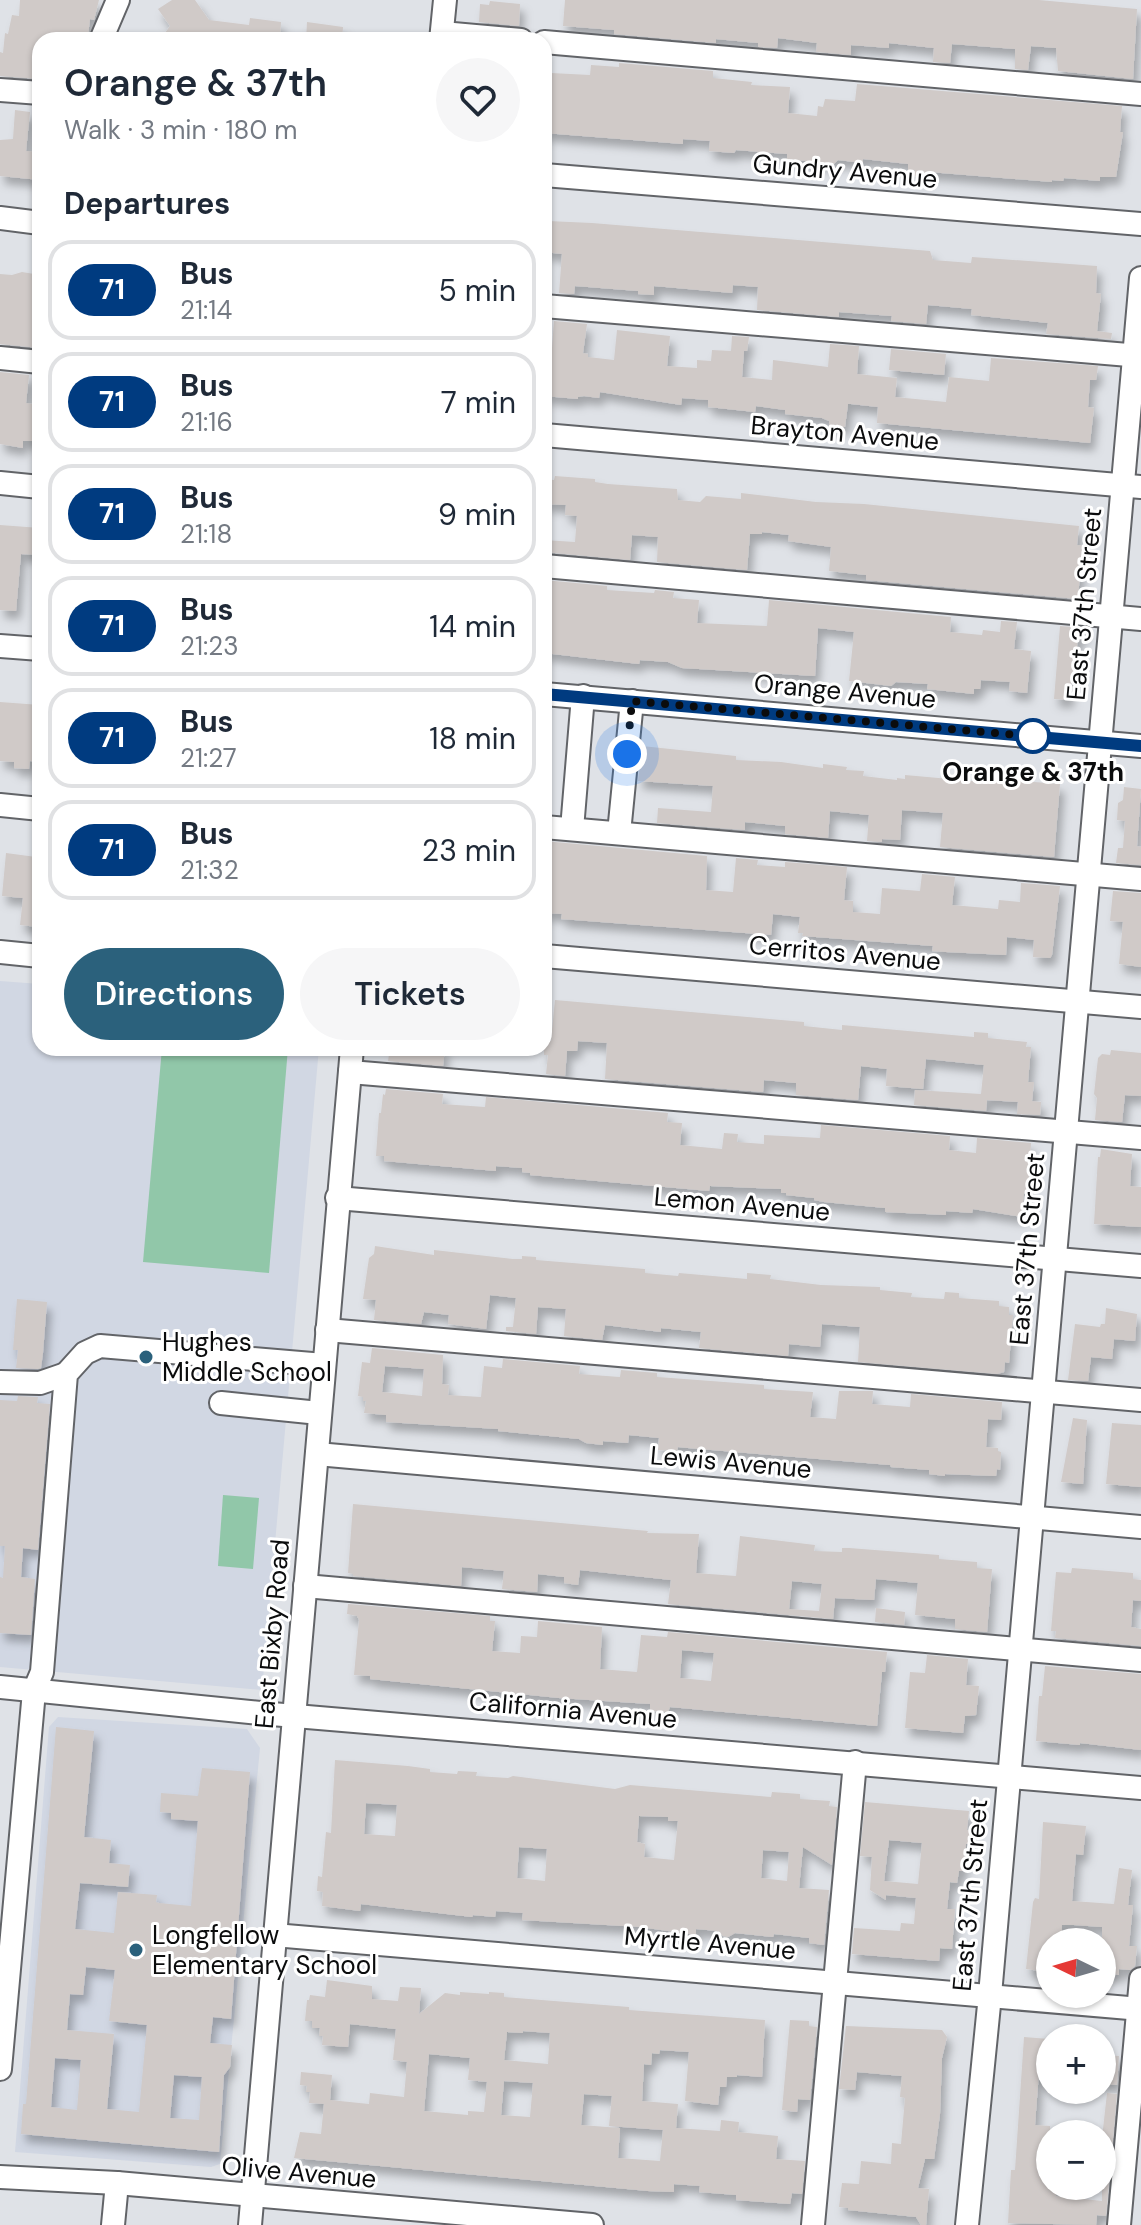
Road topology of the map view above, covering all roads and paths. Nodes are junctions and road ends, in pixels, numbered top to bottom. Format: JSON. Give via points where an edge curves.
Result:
{"nodes":[{"id":1,"x":118,"y":0,"type":"edge"},
{"id":2,"x":445,"y":0,"type":"edge"},
{"id":3,"x":104,"y":32,"type":"edge"},
{"id":4,"x":442,"y":32,"type":"edge"},
{"id":5,"x":552,"y":43,"type":"edge"},
{"id":6,"x":0,"y":90,"type":"edge"},
{"id":7,"x":32,"y":92,"type":"edge"},
{"id":8,"x":1141,"y":94,"type":"edge"},
{"id":9,"x":552,"y":176,"type":"edge"},
{"id":10,"x":0,"y":218,"type":"edge"},
{"id":11,"x":32,"y":222,"type":"edge"},
{"id":12,"x":1141,"y":224,"type":"edge"},
{"id":13,"x":1141,"y":278,"type":"edge"},
{"id":14,"x":552,"y":307,"type":"edge"},
{"id":15,"x":1138,"y":356,"type":"edge"},
{"id":16,"x":0,"y":358,"type":"edge"},
{"id":17,"x":32,"y":361,"type":"edge"},
{"id":18,"x":552,"y":436,"type":"edge"},
{"id":19,"x":0,"y":483,"type":"edge"},
{"id":20,"x":32,"y":486,"type":"edge"},
{"id":21,"x":1132,"y":486,"type":"edge"},
{"id":22,"x":552,"y":567,"type":"edge"},
{"id":23,"x":1111,"y":616,"type":"junction"},
{"id":24,"x":1141,"y":619,"type":"edge"},
{"id":25,"x":0,"y":646,"type":"edge"},
{"id":26,"x":32,"y":648,"type":"edge"},
{"id":27,"x":552,"y":694,"type":"edge"},
{"id":28,"x":583,"y":696,"type":"junction"},
{"id":29,"x":632,"y":701,"type":"junction"},
{"id":30,"x":1100,"y":742,"type":"junction"},
{"id":31,"x":1141,"y":746,"type":"edge"},
{"id":32,"x":0,"y":805,"type":"edge"},
{"id":33,"x":32,"y":808,"type":"edge"},
{"id":34,"x":552,"y":828,"type":"edge"},
{"id":35,"x":572,"y":829,"type":"junction"},
{"id":36,"x":619,"y":833,"type":"junction"},
{"id":37,"x":1089,"y":874,"type":"junction"},
{"id":38,"x":1141,"y":879,"type":"edge"},
{"id":39,"x":0,"y":952,"type":"edge"},
{"id":40,"x":32,"y":955,"type":"edge"},
{"id":41,"x":552,"y":957,"type":"edge"},
{"id":42,"x":1077,"y":1001,"type":"junction"},
{"id":43,"x":1141,"y":1007,"type":"edge"},
{"id":44,"x":351,"y":1056,"type":"edge"},
{"id":45,"x":350,"y":1072,"type":"junction"},
{"id":46,"x":1066,"y":1131,"type":"junction"},
{"id":47,"x":1141,"y":1138,"type":"edge"},
{"id":48,"x":337,"y":1198,"type":"junction"},
{"id":49,"x":1055,"y":1258,"type":"junction"},
{"id":50,"x":1141,"y":1266,"type":"edge"},
{"id":51,"x":327,"y":1330,"type":"junction"},
{"id":52,"x":324,"y":1365,"type":"junction"},
{"id":53,"x":66,"y":1374,"type":"junction"},
{"id":54,"x":0,"y":1382,"type":"edge"},
{"id":55,"x":1042,"y":1391,"type":"junction"},
{"id":56,"x":1141,"y":1400,"type":"edge"},
{"id":57,"x":221,"y":1403,"type":"dead end"},
{"id":58,"x":319,"y":1413,"type":"junction"},
{"id":59,"x":317,"y":1454,"type":"junction"},
{"id":60,"x":1031,"y":1516,"type":"junction"},
{"id":61,"x":1141,"y":1527,"type":"edge"},
{"id":62,"x":305,"y":1586,"type":"junction"},
{"id":63,"x":1020,"y":1649,"type":"junction"},
{"id":64,"x":1141,"y":1660,"type":"edge"},
{"id":65,"x":0,"y":1687,"type":"edge"},
{"id":66,"x":34,"y":1691,"type":"junction"},
{"id":67,"x":293,"y":1715,"type":"junction"},
{"id":68,"x":855,"y":1762,"type":"junction"},
{"id":69,"x":1009,"y":1776,"type":"junction"},
{"id":70,"x":1141,"y":1788,"type":"edge"},
{"id":71,"x":11,"y":1815,"type":"edge"},
{"id":72,"x":274,"y":1935,"type":"junction"},
{"id":73,"x":6,"y":1942,"type":"edge"},
{"id":74,"x":1141,"y":1979,"type":"edge"},
{"id":75,"x":836,"y":1982,"type":"junction"},
{"id":76,"x":990,"y":1995,"type":"junction"},
{"id":77,"x":1140,"y":2009,"type":"edge"},
{"id":78,"x":0,"y":2069,"type":"edge"},
{"id":79,"x":0,"y":2177,"type":"edge"},
{"id":80,"x":117,"y":2183,"type":"junction"},
{"id":81,"x":252,"y":2196,"type":"junction"},
{"id":82,"x":113,"y":2225,"type":"edge"},
{"id":83,"x":250,"y":2225,"type":"edge"},
{"id":84,"x":592,"y":2225,"type":"edge"},
{"id":85,"x":813,"y":2225,"type":"edge"},
{"id":86,"x":967,"y":2225,"type":"edge"},
{"id":87,"x":1119,"y":2225,"type":"edge"}],
"edges":[{"from":1,"to":3,"type":"street"},
{"from":2,"to":4,"type":"street"},
{"from":5,"to":8,"type":"street"},
{"from":6,"to":7,"type":"street"},
{"from":9,"to":12,"type":"street","name":"Gundry Avenue"},
{"from":10,"to":11,"type":"street"},
{"from":13,"to":15,"type":"street","name":"East 37th Street"},
{"from":14,"to":15,"type":"street"},
{"from":15,"to":21,"type":"street","name":"East 37th Street"},
{"from":16,"to":17,"type":"street"},
{"from":18,"to":21,"type":"street","name":"Brayton Avenue"},
{"from":19,"to":20,"type":"street"},
{"from":21,"to":23,"type":"street","name":"East 37th Street"},
{"from":22,"to":23,"type":"street"},
{"from":23,"to":24,"type":"street"},
{"from":23,"to":30,"type":"street","name":"East 37th Street"},
{"from":25,"to":26,"type":"street"},
{"from":27,"to":28,"type":"street","name":"Orange Avenue"},
{"from":28,"to":29,"type":"street","name":"Orange Avenue"},
{"from":28,"to":35,"type":"street"},
{"from":29,"to":30,"type":"street","name":"Orange Avenue"},
{"from":29,"to":36,"type":"street"},
{"from":30,"to":31,"type":"street","name":"Orange Avenue"},
{"from":30,"to":37,"type":"street","name":"East 37th Street"},
{"from":32,"to":33,"type":"street"},
{"from":34,"to":35,"type":"street"},
{"from":35,"to":36,"type":"street"},
{"from":36,"to":37,"type":"street"},
{"from":37,"to":38,"type":"street"},
{"from":37,"to":42,"type":"street","name":"East 37th Street"},
{"from":39,"to":40,"type":"street"},
{"from":41,"to":42,"type":"street","name":"Cerritos Avenue"},
{"from":42,"to":43,"type":"street","name":"Cerritos Avenue"},
{"from":42,"to":46,"type":"street","name":"East 37th Street"},
{"from":44,"to":45,"type":"street","name":"East Bixby Road"},
{"from":45,"to":46,"type":"street"},
{"from":45,"to":48,"type":"street","name":"East Bixby Road"},
{"from":46,"to":47,"type":"street"},
{"from":46,"to":49,"type":"street","name":"East 37th Street"},
{"from":48,"to":49,"type":"street","name":"Lemon Avenue"},
{"from":48,"to":51,"type":"street","name":"East Bixby Road"},
{"from":49,"to":50,"type":"street","name":"Lemon Avenue"},
{"from":49,"to":55,"type":"street","name":"East 37th Street"},
{"from":51,"to":52,"type":"street","name":"East Bixby Road"},
{"from":51,"to":55,"type":"street"},
{"from":52,"to":53,"type":"street","via":[[100,1346],[85,1353]]},
{"from":52,"to":58,"type":"street","name":"East Bixby Road"},
{"from":53,"to":54,"type":"street","via":[[40,1383]]},
{"from":53,"to":66,"type":"street","via":[[42,1672]]},
{"from":55,"to":56,"type":"street"},
{"from":55,"to":60,"type":"street","name":"East 37th Street"},
{"from":57,"to":58,"type":"street"},
{"from":58,"to":59,"type":"street","name":"East Bixby Road"},
{"from":59,"to":60,"type":"street","name":"Lewis Avenue"},
{"from":59,"to":62,"type":"street","name":"East Bixby Road"},
{"from":60,"to":61,"type":"street","name":"Lewis Avenue"},
{"from":60,"to":63,"type":"street","name":"East 37th Street"},
{"from":62,"to":63,"type":"street"},
{"from":62,"to":67,"type":"street","name":"East Bixby Road"},
{"from":63,"to":64,"type":"street"},
{"from":63,"to":69,"type":"street","name":"East 37th Street"},
{"from":65,"to":66,"type":"street","name":"California Avenue"},
{"from":66,"to":67,"type":"street","name":"California Avenue"},
{"from":66,"to":71,"type":"street"},
{"from":67,"to":68,"type":"street","name":"California Avenue"},
{"from":67,"to":72,"type":"street","name":"East Bixby Road"},
{"from":68,"to":69,"type":"street","name":"California Avenue"},
{"from":68,"to":75,"type":"street"},
{"from":69,"to":70,"type":"street","name":"California Avenue"},
{"from":69,"to":76,"type":"street","name":"East 37th Street"},
{"from":71,"to":73,"type":"street"},
{"from":72,"to":75,"type":"street","name":"Myrtle Avenue"},
{"from":72,"to":81,"type":"street","name":"East Bixby Road"},
{"from":73,"to":78,"type":"street"},
{"from":74,"to":77,"type":"street"},
{"from":75,"to":76,"type":"street","name":"Myrtle Avenue"},
{"from":75,"to":85,"type":"street"},
{"from":76,"to":77,"type":"street","name":"Myrtle Avenue"},
{"from":76,"to":86,"type":"street","name":"East 37th Street"},
{"from":77,"to":87,"type":"street"},
{"from":79,"to":80,"type":"street","name":"Olive Avenue"},
{"from":80,"to":81,"type":"street","name":"Olive Avenue"},
{"from":80,"to":82,"type":"street"},
{"from":81,"to":83,"type":"street","name":"East Bixby Road"},
{"from":81,"to":84,"type":"street","name":"Olive Avenue"}]}
